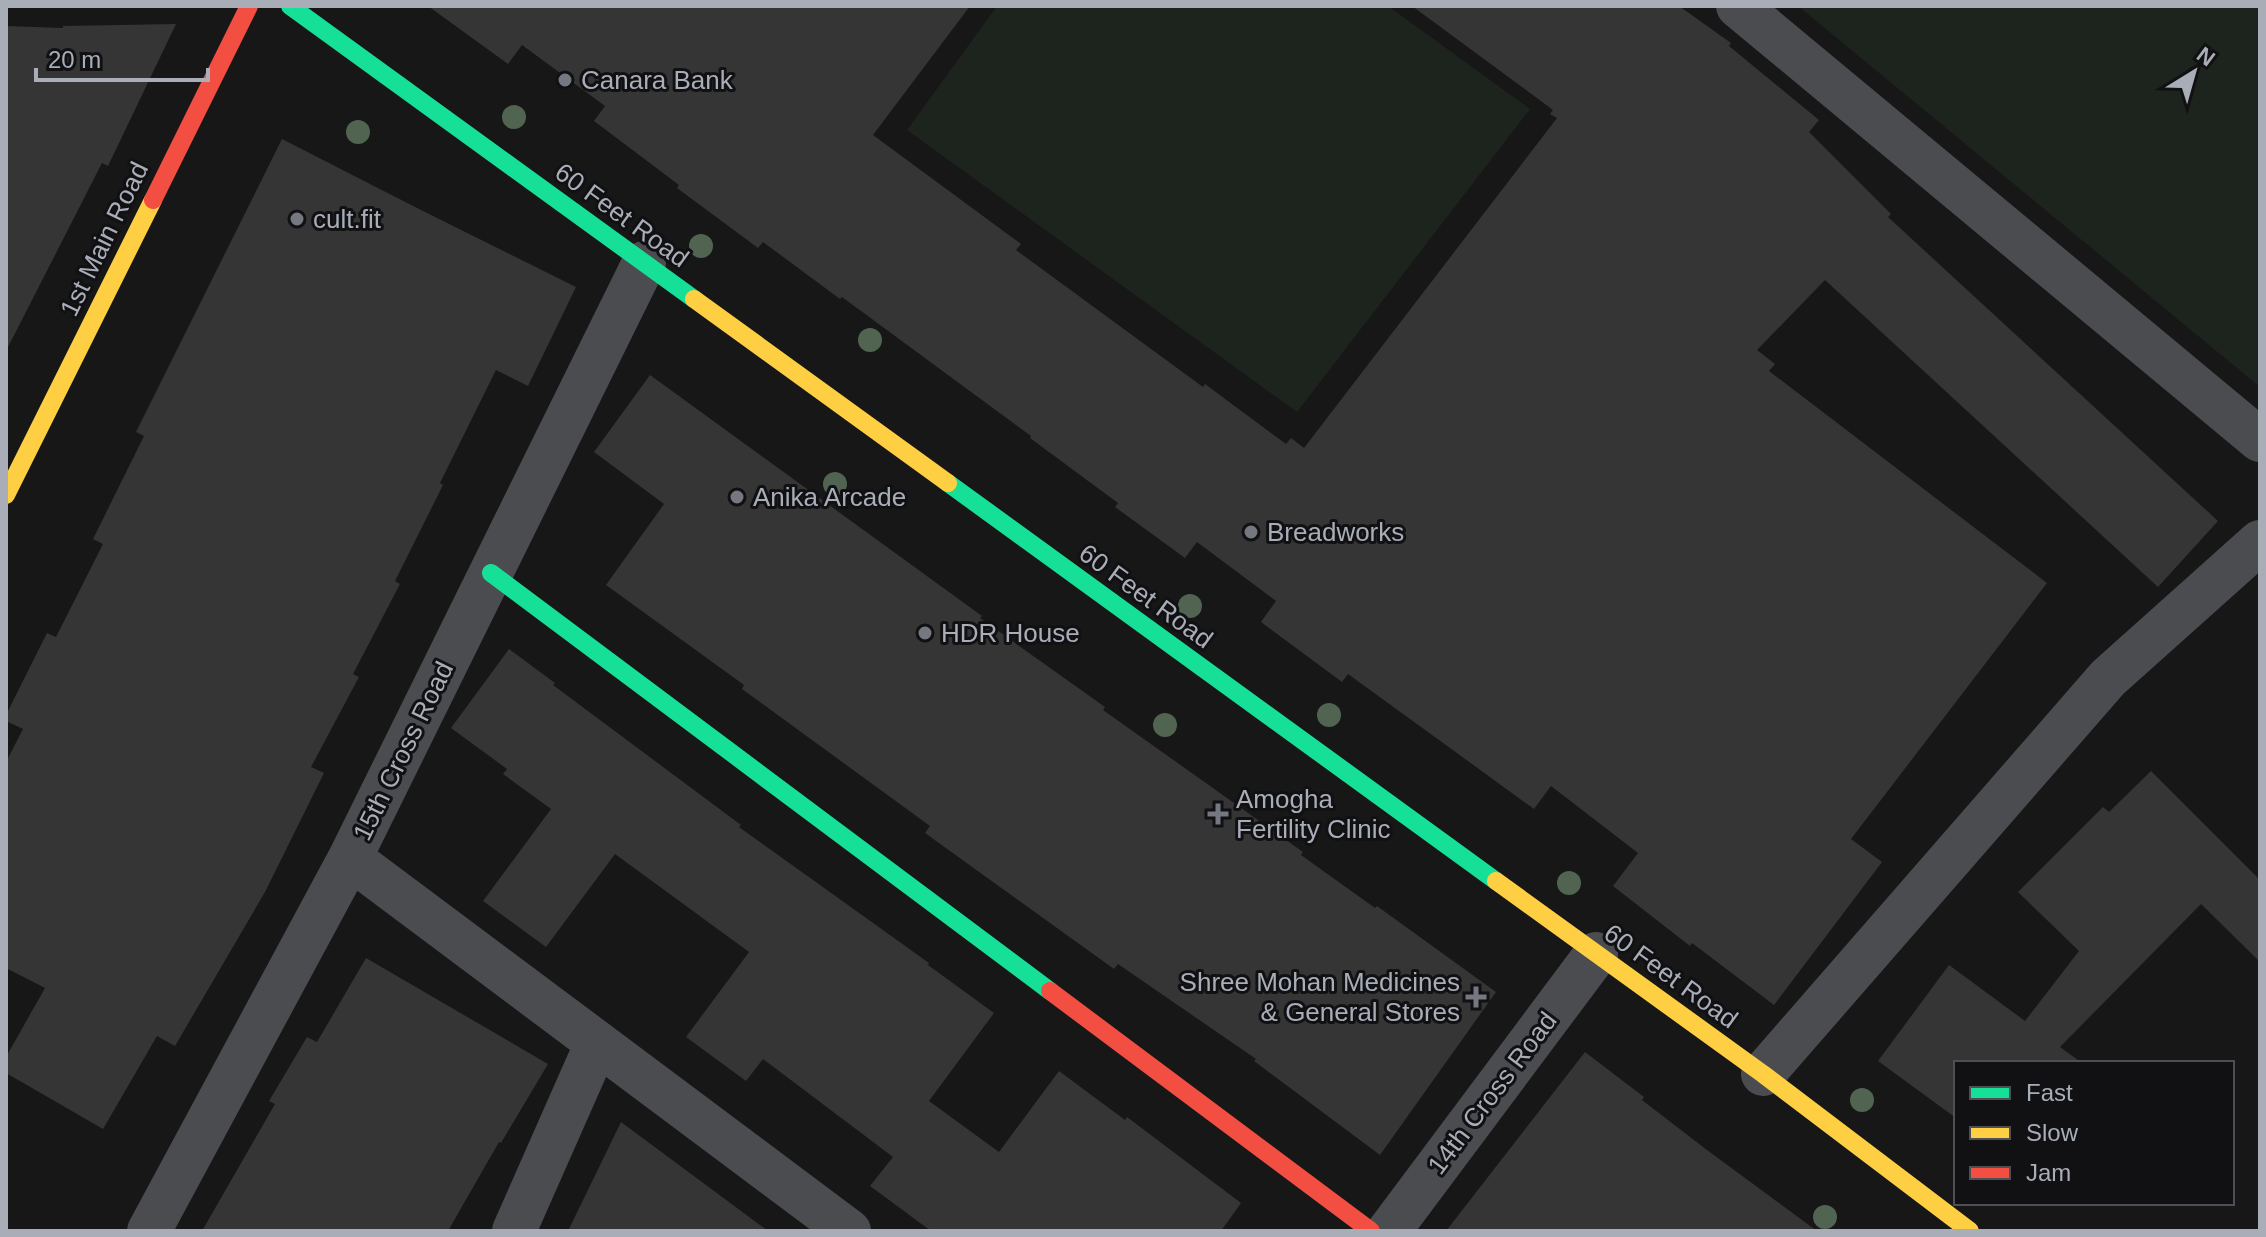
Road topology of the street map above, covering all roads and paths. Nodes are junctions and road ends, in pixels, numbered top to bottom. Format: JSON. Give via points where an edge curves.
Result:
{"nodes":[{"id":1,"x":249,"y":6,"type":"edge"},
{"id":2,"x":290,"y":6,"type":"edge"},
{"id":3,"x":1738,"y":6,"type":"edge"},
{"id":4,"x":644,"y":263,"type":"junction"},
{"id":5,"x":2260,"y":440,"type":"edge"},
{"id":6,"x":6,"y":495,"type":"edge"},
{"id":7,"x":2260,"y":542,"type":"edge"},
{"id":8,"x":491,"y":573,"type":"junction"},
{"id":9,"x":350,"y":858,"type":"junction"},
{"id":10,"x":1596,"y":954,"type":"junction"},
{"id":11,"x":597,"y":1043,"type":"junction"},
{"id":12,"x":1763,"y":1074,"type":"junction"},
{"id":13,"x":840,"y":1229,"type":"edge"},
{"id":14,"x":149,"y":1231,"type":"edge"},
{"id":15,"x":514,"y":1231,"type":"edge"},
{"id":16,"x":1371,"y":1231,"type":"edge"},
{"id":17,"x":1389,"y":1231,"type":"edge"},
{"id":18,"x":1970,"y":1231,"type":"edge"}],
"edges":[{"from":1,"to":6,"type":"street","name":"1st Main Road"},
{"from":2,"to":4,"type":"street","name":"60 Feet Road"},
{"from":3,"to":5,"type":"street"},
{"from":4,"to":8,"type":"street","name":"15th Cross Road"},
{"from":4,"to":10,"type":"street","name":"60 Feet Road"},
{"from":7,"to":12,"type":"street","via":[[2108,678]]},
{"from":8,"to":9,"type":"street","name":"15th Cross Road"},
{"from":8,"to":16,"type":"street"},
{"from":9,"to":11,"type":"street"},
{"from":9,"to":14,"type":"street","name":"15th Cross Road"},
{"from":10,"to":12,"type":"street","name":"60 Feet Road"},
{"from":10,"to":17,"type":"street","name":"14th Cross Road"},
{"from":11,"to":13,"type":"street"},
{"from":11,"to":15,"type":"street"},
{"from":12,"to":18,"type":"street","name":"60 Feet Road"}]}
